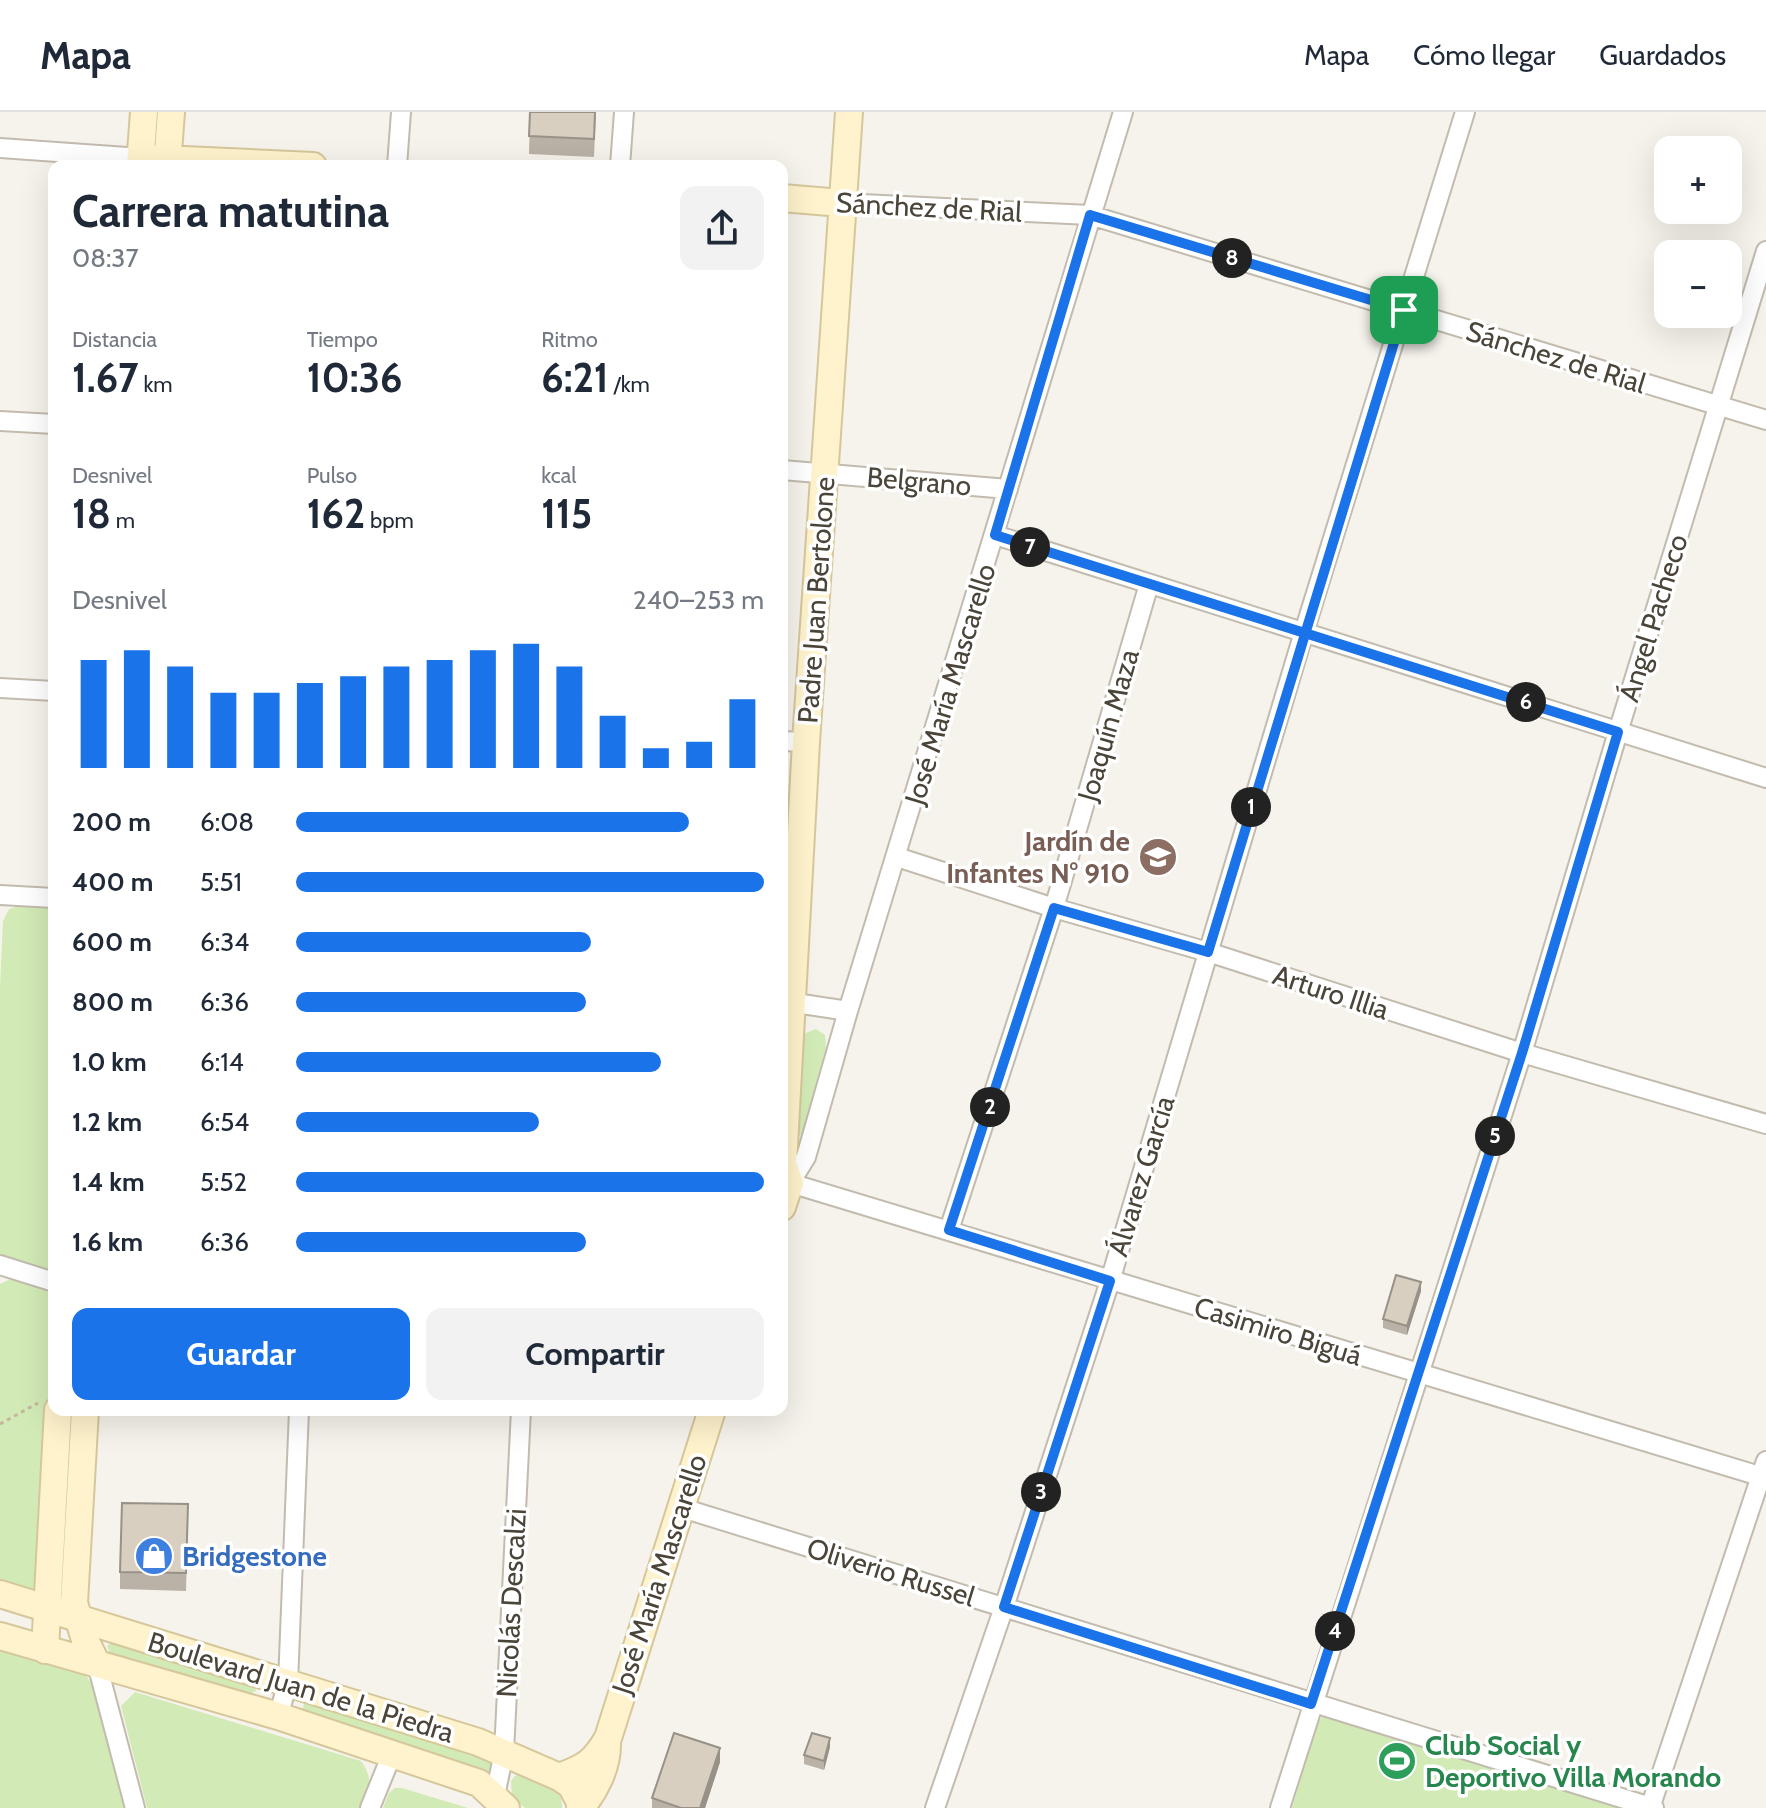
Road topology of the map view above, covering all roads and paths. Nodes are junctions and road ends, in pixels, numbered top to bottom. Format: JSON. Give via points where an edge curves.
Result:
{"nodes":[{"id":1,"x":144,"y":112,"type":"edge"},
{"id":2,"x":171,"y":112,"type":"edge"},
{"id":3,"x":401,"y":112,"type":"edge"},
{"id":4,"x":624,"y":112,"type":"edge"},
{"id":5,"x":849,"y":112,"type":"edge"},
{"id":6,"x":1123,"y":112,"type":"edge"},
{"id":7,"x":1465,"y":112,"type":"edge"},
{"id":8,"x":0,"y":148,"type":"edge"},
{"id":9,"x":121,"y":160,"type":"edge"},
{"id":10,"x":141,"y":160,"type":"edge"},
{"id":11,"x":168,"y":160,"type":"edge"},
{"id":12,"x":397,"y":160,"type":"edge"},
{"id":13,"x":620,"y":160,"type":"edge"},
{"id":14,"x":788,"y":199,"type":"edge"},
{"id":15,"x":841,"y":203,"type":"junction"},
{"id":16,"x":1090,"y":215,"type":"junction"},
{"id":17,"x":1766,"y":251,"type":"edge"},
{"id":18,"x":1404,"y":310,"type":"junction"},
{"id":19,"x":1718,"y":406,"type":"junction"},
{"id":20,"x":1766,"y":420,"type":"edge"},
{"id":21,"x":0,"y":421,"type":"edge"},
{"id":22,"x":48,"y":424,"type":"edge"},
{"id":23,"x":788,"y":470,"type":"edge"},
{"id":24,"x":825,"y":473,"type":"junction"},
{"id":25,"x":1008,"y":489,"type":"junction"},
{"id":26,"x":995,"y":535,"type":"junction"},
{"id":27,"x":1149,"y":584,"type":"junction"},
{"id":28,"x":1304,"y":632,"type":"junction"},
{"id":29,"x":0,"y":688,"type":"edge"},
{"id":30,"x":48,"y":691,"type":"edge"},
{"id":31,"x":1618,"y":732,"type":"junction"},
{"id":32,"x":794,"y":742,"type":"edge"},
{"id":33,"x":1766,"y":778,"type":"edge"},
{"id":34,"x":897,"y":857,"type":"junction"},
{"id":35,"x":0,"y":895,"type":"edge"},
{"id":36,"x":48,"y":898,"type":"edge"},
{"id":37,"x":1054,"y":908,"type":"junction"},
{"id":38,"x":788,"y":937,"type":"edge"},
{"id":39,"x":1208,"y":952,"type":"junction"},
{"id":40,"x":788,"y":1002,"type":"edge"},
{"id":41,"x":848,"y":1011,"type":"junction"},
{"id":42,"x":1522,"y":1053,"type":"junction"},
{"id":43,"x":1766,"y":1124,"type":"edge"},
{"id":44,"x":788,"y":1191,"type":"edge"},
{"id":45,"x":788,"y":1195,"type":"edge"},
{"id":46,"x":949,"y":1230,"type":"junction"},
{"id":47,"x":0,"y":1265,"type":"edge"},
{"id":48,"x":48,"y":1280,"type":"edge"},
{"id":49,"x":1110,"y":1281,"type":"junction"},
{"id":50,"x":1419,"y":1373,"type":"junction"},
{"id":51,"x":48,"y":1406,"type":"edge"},
{"id":52,"x":50,"y":1416,"type":"edge"},
{"id":53,"x":85,"y":1416,"type":"edge"},
{"id":54,"x":299,"y":1416,"type":"edge"},
{"id":55,"x":521,"y":1416,"type":"edge"},
{"id":56,"x":710,"y":1416,"type":"edge"},
{"id":57,"x":0,"y":1424,"type":"edge"},
{"id":58,"x":1765,"y":1472,"type":"edge"},
{"id":59,"x":679,"y":1507,"type":"junction"},
{"id":60,"x":0,"y":1594,"type":"edge"},
{"id":61,"x":1004,"y":1607,"type":"junction"},
{"id":62,"x":45,"y":1608,"type":"junction"},
{"id":63,"x":77,"y":1617,"type":"junction"},
{"id":64,"x":0,"y":1636,"type":"edge"},
{"id":65,"x":45,"y":1650,"type":"junction"},
{"id":66,"x":97,"y":1664,"type":"junction"},
{"id":67,"x":288,"y":1683,"type":"junction"},
{"id":68,"x":1311,"y":1704,"type":"junction"},
{"id":69,"x":278,"y":1716,"type":"junction"},
{"id":70,"x":608,"y":1738,"type":"junction"},
{"id":71,"x":504,"y":1752,"type":"junction"},
{"id":72,"x":392,"y":1754,"type":"junction"},
{"id":73,"x":559,"y":1777,"type":"junction"},
{"id":74,"x":500,"y":1802,"type":"edge"},
{"id":75,"x":135,"y":1808,"type":"edge"},
{"id":76,"x":370,"y":1808,"type":"edge"},
{"id":77,"x":581,"y":1808,"type":"edge"},
{"id":78,"x":935,"y":1808,"type":"edge"},
{"id":79,"x":1280,"y":1808,"type":"edge"},
{"id":80,"x":1651,"y":1808,"type":"edge"}],
"edges":[{"from":1,"to":10,"type":"street"},
{"from":2,"to":11,"type":"street"},
{"from":3,"to":12,"type":"street"},
{"from":4,"to":13,"type":"street"},
{"from":5,"to":15,"type":"street","name":"Padre Juan Bertolone"},
{"from":6,"to":16,"type":"street","name":"José María Mascarello"},
{"from":7,"to":18,"type":"street","name":"Álvarez García"},
{"from":8,"to":9,"type":"street"},
{"from":14,"to":15,"type":"street","name":"Sánchez de Rial"},
{"from":15,"to":16,"type":"street","name":"Sánchez de Rial"},
{"from":15,"to":24,"type":"street","name":"Padre Juan Bertolone"},
{"from":16,"to":18,"type":"street","name":"Sánchez de Rial"},
{"from":16,"to":25,"type":"street","name":"José María Mascarello"},
{"from":17,"to":19,"type":"street","name":"Ángel Pacheco"},
{"from":18,"to":19,"type":"street","name":"Sánchez de Rial"},
{"from":18,"to":28,"type":"street","name":"Álvarez García"},
{"from":19,"to":20,"type":"street","name":"Sánchez de Rial"},
{"from":19,"to":31,"type":"street","name":"Ángel Pacheco"},
{"from":21,"to":22,"type":"street"},
{"from":23,"to":24,"type":"street","name":"Belgrano"},
{"from":24,"to":25,"type":"street","name":"Belgrano"},
{"from":24,"to":32,"type":"street","name":"Padre Juan Bertolone"},
{"from":25,"to":26,"type":"street","name":"José María Mascarello"},
{"from":26,"to":27,"type":"street","name":"Belgrano"},
{"from":26,"to":34,"type":"street","name":"José María Mascarello"},
{"from":27,"to":28,"type":"street","name":"Belgrano"},
{"from":27,"to":37,"type":"street","name":"Joaquín Maza"},
{"from":28,"to":31,"type":"street","name":"Belgrano"},
{"from":28,"to":39,"type":"street","name":"Álvarez García"},
{"from":29,"to":30,"type":"street"},
{"from":31,"to":33,"type":"street","name":"Belgrano"},
{"from":31,"to":42,"type":"street","name":"Ángel Pacheco"},
{"from":32,"to":38,"type":"street","name":"Padre Juan Bertolone"},
{"from":34,"to":37,"type":"street","name":"Arturo Illia"},
{"from":34,"to":41,"type":"street","name":"José María Mascarello"},
{"from":35,"to":36,"type":"street"},
{"from":37,"to":39,"type":"street","name":"Arturo Illia"},
{"from":37,"to":46,"type":"street","name":"Joaquín Maza"},
{"from":39,"to":42,"type":"street","name":"Arturo Illia"},
{"from":39,"to":49,"type":"street","name":"Álvarez García"},
{"from":40,"to":41,"type":"street"},
{"from":41,"to":44,"type":"street","name":"José María Mascarello","via":[[806,1157]]},
{"from":42,"to":43,"type":"street","name":"Arturo Illia"},
{"from":42,"to":50,"type":"street","name":"Ángel Pacheco"},
{"from":45,"to":46,"type":"street","name":"Casimiro Biguá"},
{"from":46,"to":49,"type":"street","name":"Casimiro Biguá"},
{"from":47,"to":48,"type":"street"},
{"from":49,"to":50,"type":"street","name":"Casimiro Biguá"},
{"from":49,"to":61,"type":"street","name":"Álvarez García"},
{"from":50,"to":58,"type":"street","name":"Casimiro Biguá"},
{"from":50,"to":68,"type":"street","name":"Ángel Pacheco"},
{"from":51,"to":57,"type":"path"},
{"from":52,"to":62,"type":"street"},
{"from":53,"to":63,"type":"street"},
{"from":54,"to":67,"type":"street"},
{"from":55,"to":71,"type":"street","name":"Nicolás Descalzi"},
{"from":56,"to":59,"type":"street","name":"José María Mascarello"},
{"from":58,"to":80,"type":"street"},
{"from":59,"to":61,"type":"street","name":"Oliverio Russel"},
{"from":59,"to":70,"type":"street","name":"José María Mascarello"},
{"from":60,"to":62,"type":"street","name":"Boulevard Juan de la Piedra"},
{"from":61,"to":68,"type":"street","name":"Oliverio Russel"},
{"from":61,"to":78,"type":"street","name":"Álvarez García"},
{"from":62,"to":63,"type":"street","name":"Boulevard Juan de la Piedra"},
{"from":62,"to":65,"type":"street"},
{"from":63,"to":66,"type":"street"},
{"from":63,"to":67,"type":"street","name":"Boulevard Juan de la Piedra"},
{"from":64,"to":65,"type":"street","name":"Boulevard Juan de la Piedra"},
{"from":65,"to":66,"type":"street","name":"Boulevard Juan de la Piedra"},
{"from":66,"to":69,"type":"street","name":"Boulevard Juan de la Piedra"},
{"from":66,"to":75,"type":"street"},
{"from":67,"to":69,"type":"street"},
{"from":67,"to":71,"type":"street","name":"Boulevard Juan de la Piedra"},
{"from":68,"to":79,"type":"street","name":"Ángel Pacheco"},
{"from":68,"to":80,"type":"street","name":"Oliverio Russel"},
{"from":69,"to":72,"type":"street","name":"Boulevard Juan de la Piedra"},
{"from":70,"to":73,"type":"street","via":[[596,1759]]},
{"from":70,"to":77,"type":"street","name":"José María Mascarello","via":[[593,1792]]},
{"from":71,"to":73,"type":"street","name":"Boulevard Juan de la Piedra"},
{"from":71,"to":74,"type":"street","name":"Nicolás Descalzi"},
{"from":72,"to":74,"type":"street","name":"Boulevard Juan de la Piedra","via":[[479,1783]]},
{"from":72,"to":76,"type":"street"},
{"from":73,"to":77,"type":"street","name":"Boulevard Juan de la Piedra","via":[[571,1785]]}]}
